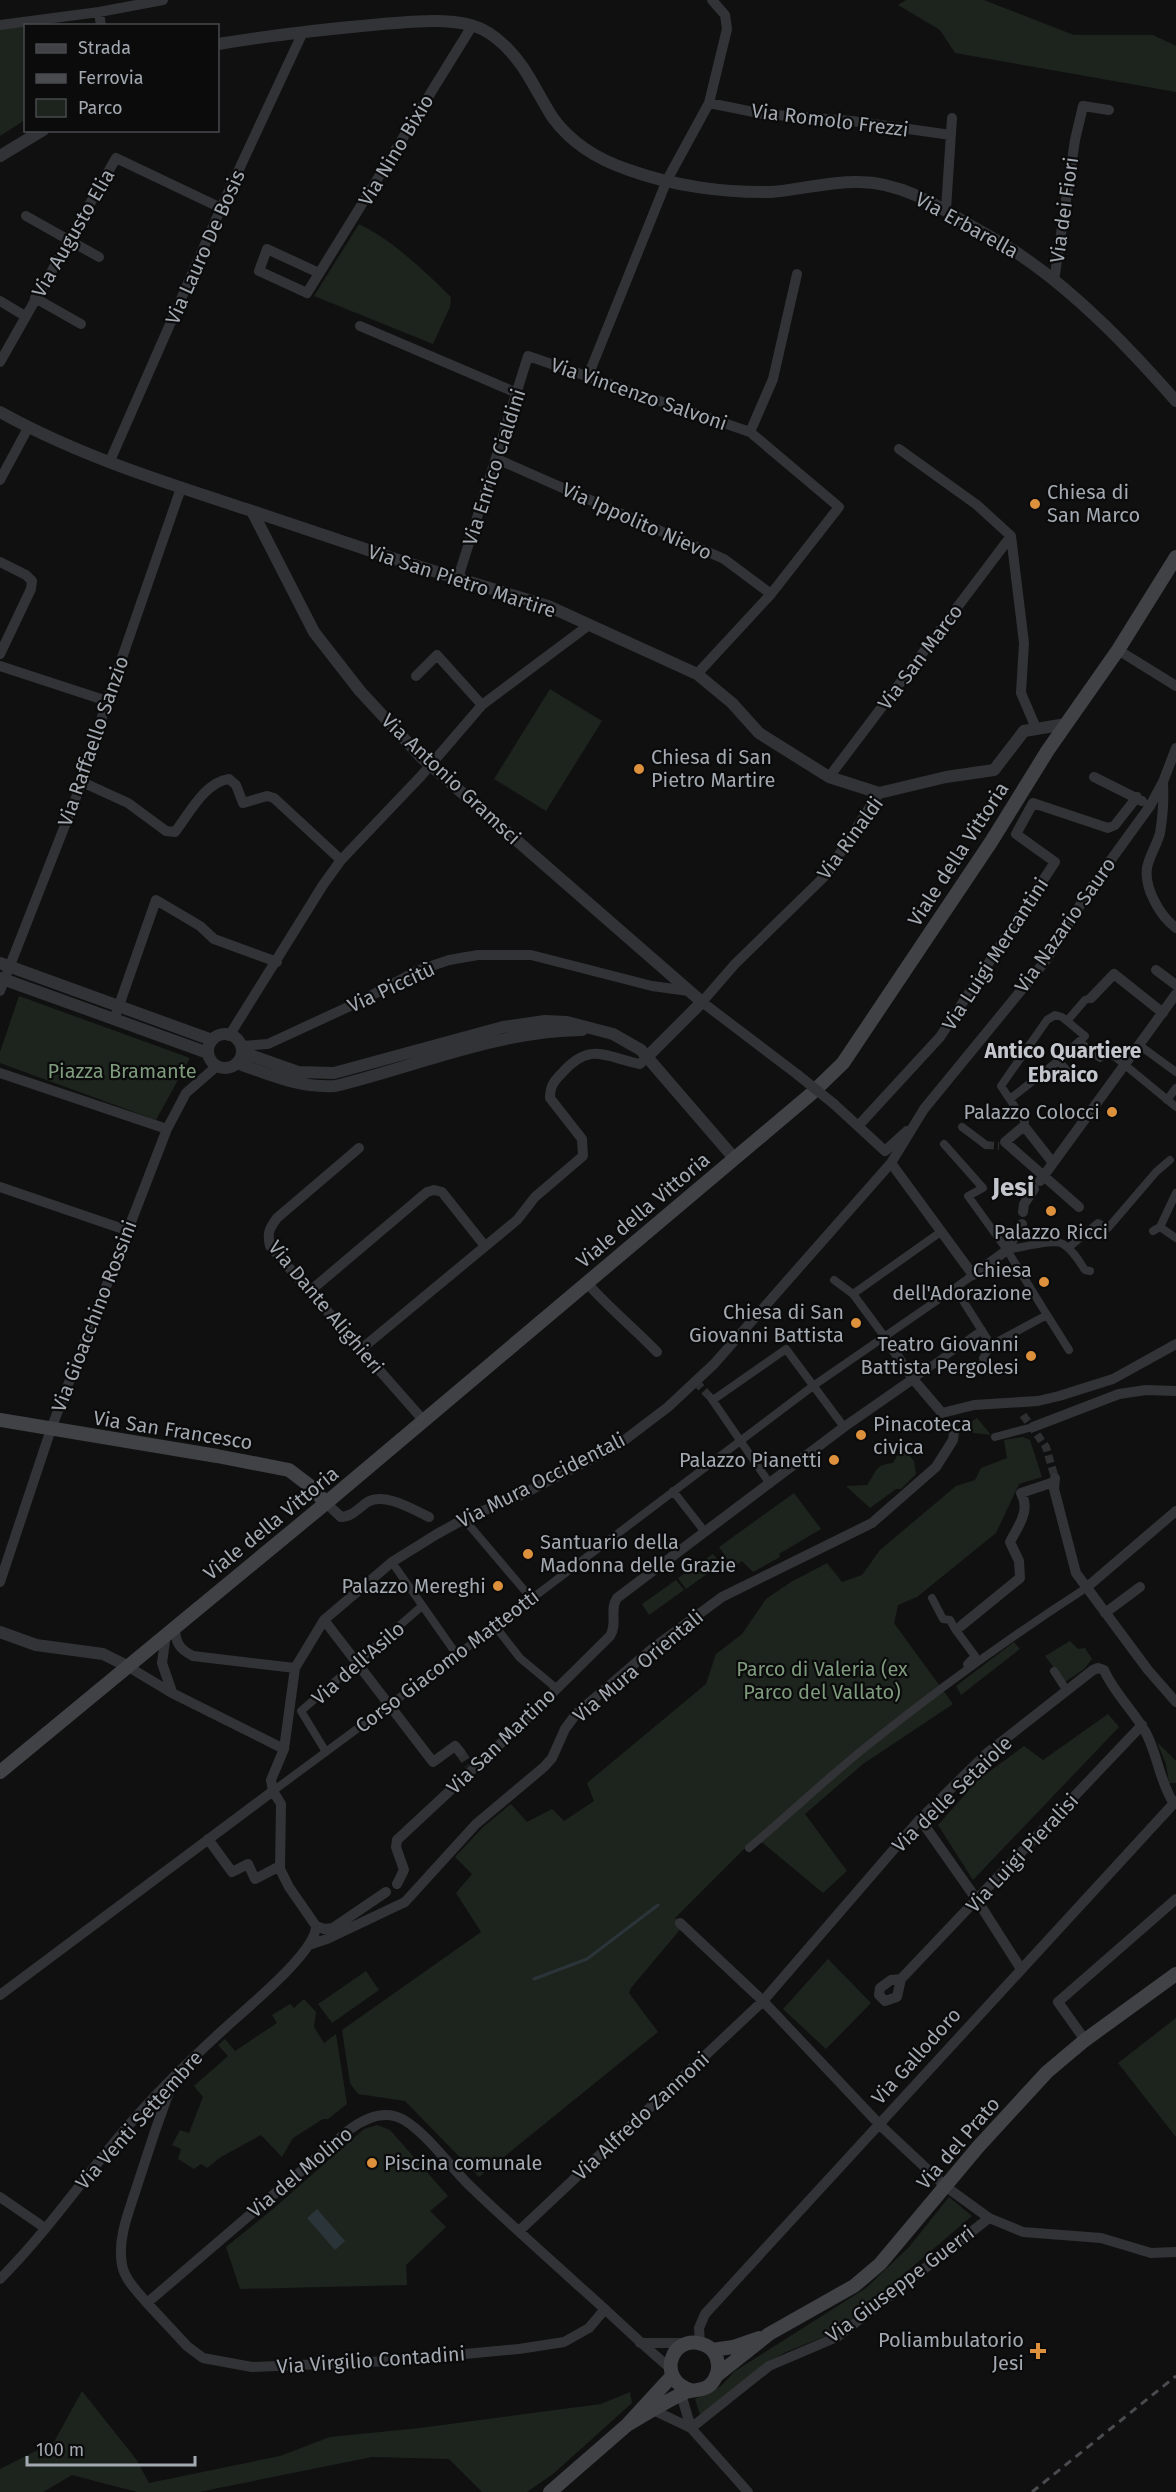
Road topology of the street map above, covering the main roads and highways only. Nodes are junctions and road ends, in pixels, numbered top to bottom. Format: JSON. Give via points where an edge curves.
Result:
{"nodes":[{"id":1,"x":1176,"y":557,"type":"edge"},
{"id":2,"x":0,"y":1420,"type":"edge"},
{"id":3,"x":326,"y":1503,"type":"junction"},
{"id":4,"x":0,"y":1772,"type":"edge"},
{"id":5,"x":1176,"y":1974,"type":"edge"},
{"id":6,"x":770,"y":2334,"type":"junction"},
{"id":7,"x":712,"y":2350,"type":"junction"},
{"id":8,"x":671,"y":2372,"type":"junction"},
{"id":9,"x":717,"y":2376,"type":"junction"},
{"id":10,"x":685,"y":2392,"type":"junction"},
{"id":11,"x":627,"y":2425,"type":"junction"},
{"id":12,"x":550,"y":2492,"type":"edge"}],
"edges":[{"from":1,"to":3,"type":"main road","name":"Viale della Vittoria","via":[[843,1063]]},
{"from":2,"to":3,"type":"main road","name":"Via San Francesco","via":[[290,1470]]},
{"from":3,"to":4,"type":"main road","name":"Viale della Vittoria"},
{"from":5,"to":6,"type":"main road","name":"Via del Prato","via":[[1047,2072],[880,2264],[838,2296]]},
{"from":6,"to":7,"type":"main road","name":"Via del Prato"},
{"from":6,"to":9,"type":"main road","name":"Via del Prato"},
{"from":7,"to":8,"type":"main road","via":[[696,2343],[676,2351]]},
{"from":7,"to":9,"type":"main road","via":[[718,2363]]},
{"from":8,"to":10,"type":"main road"},
{"from":8,"to":11,"type":"main road"},
{"from":9,"to":10,"type":"main road","via":[[706,2388]]},
{"from":10,"to":11,"type":"main road"},
{"from":11,"to":12,"type":"main road"}]}
